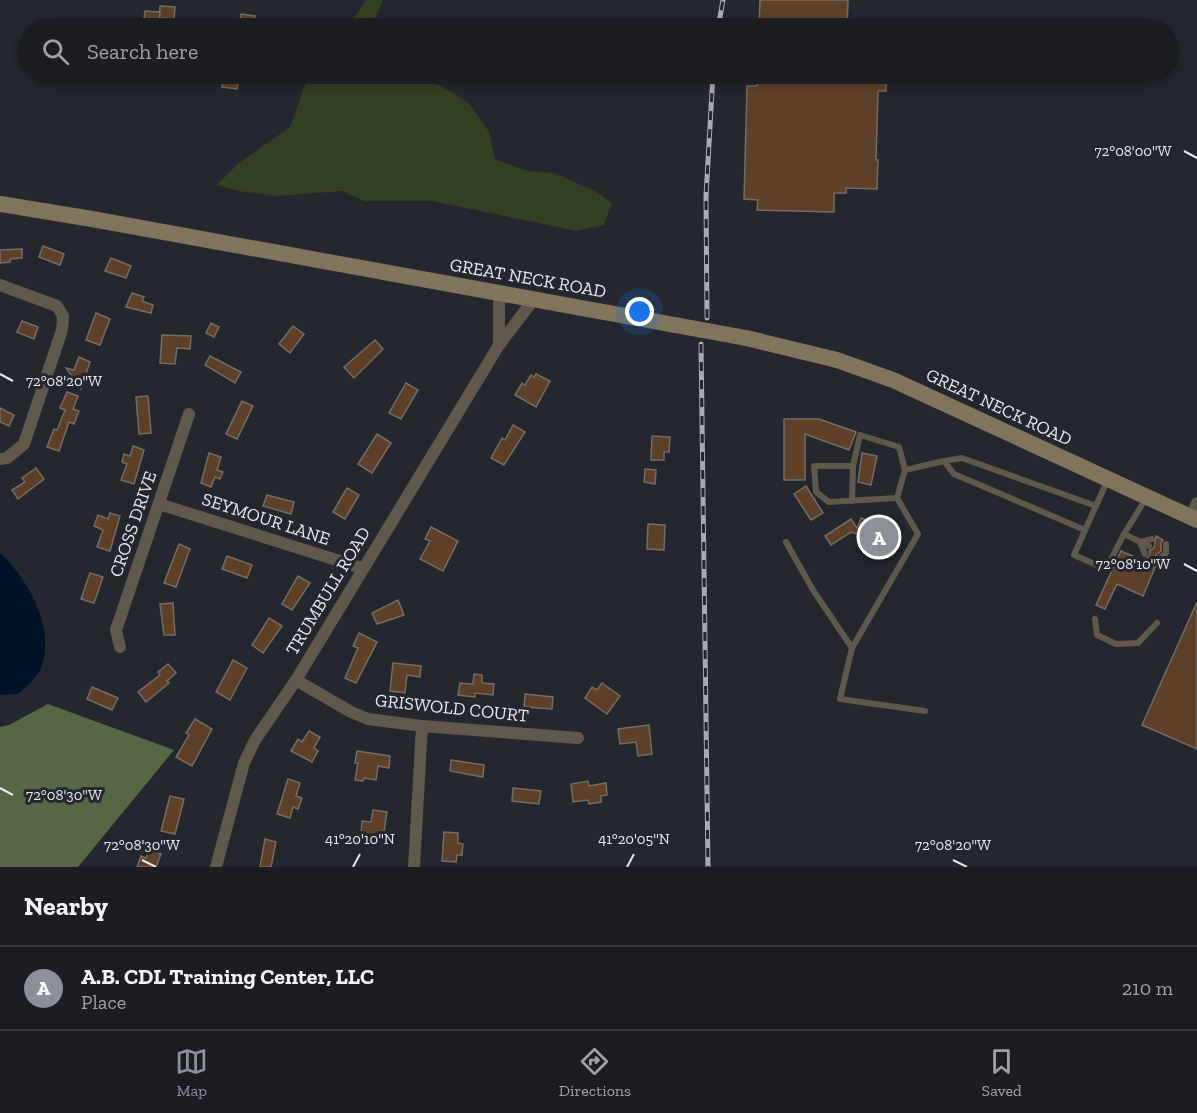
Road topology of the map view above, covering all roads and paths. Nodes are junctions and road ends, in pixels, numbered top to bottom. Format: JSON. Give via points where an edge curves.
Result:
{"nodes":[{"id":1,"x":0,"y":204,"type":"edge"},
{"id":2,"x":0,"y":285,"type":"edge"},
{"id":3,"x":499,"y":293,"type":"junction"},
{"id":4,"x":534,"y":299,"type":"junction"},
{"id":5,"x":499,"y":345,"type":"junction"},
{"id":6,"x":189,"y":414,"type":"dead end"},
{"id":7,"x":0,"y":459,"type":"edge"},
{"id":8,"x":944,"y":461,"type":"junction"},
{"id":9,"x":853,"y":466,"type":"junction"},
{"id":10,"x":905,"y":470,"type":"junction"},
{"id":11,"x":1108,"y":479,"type":"junction"},
{"id":12,"x":1147,"y":496,"type":"junction"},
{"id":13,"x":897,"y":498,"type":"junction"},
{"id":14,"x":852,"y":501,"type":"junction"},
{"id":15,"x":159,"y":504,"type":"junction"},
{"id":16,"x":1096,"y":506,"type":"junction"},
{"id":17,"x":1195,"y":513,"type":"edge"},
{"id":18,"x":1085,"y":530,"type":"junction"},
{"id":19,"x":1124,"y":534,"type":"junction"},
{"id":20,"x":1152,"y":539,"type":"dead end"},
{"id":21,"x":786,"y":542,"type":"dead end"},
{"id":22,"x":1140,"y":542,"type":"junction"},
{"id":23,"x":1166,"y":544,"type":"dead end"},
{"id":24,"x":1149,"y":546,"type":"dead end"},
{"id":25,"x":1145,"y":554,"type":"dead end"},
{"id":26,"x":1158,"y":560,"type":"dead end"},
{"id":27,"x":363,"y":568,"type":"junction"},
{"id":28,"x":1095,"y":619,"type":"dead end"},
{"id":29,"x":1157,"y":623,"type":"dead end"},
{"id":30,"x":120,"y":647,"type":"dead end"},
{"id":31,"x":852,"y":648,"type":"junction"},
{"id":32,"x":296,"y":680,"type":"junction"},
{"id":33,"x":925,"y":711,"type":"dead end"},
{"id":34,"x":422,"y":726,"type":"junction"},
{"id":35,"x":578,"y":738,"type":"dead end"},
{"id":36,"x":216,"y":867,"type":"edge"},
{"id":37,"x":414,"y":867,"type":"edge"}],
"edges":[{"from":1,"to":3,"type":"main road","name":"GREAT NECK ROAD"},
{"from":2,"to":7,"type":"street","via":[[57,306],[63,316],[62,330],[24,444]]},
{"from":3,"to":4,"type":"main road","name":"GREAT NECK ROAD"},
{"from":3,"to":5,"type":"street"},
{"from":4,"to":5,"type":"street","name":"TRUMBULL ROAD"},
{"from":4,"to":11,"type":"main road","name":"GREAT NECK ROAD","bridge":true,"via":[[746,338],[837,360],[893,380]]},
{"from":5,"to":27,"type":"street","name":"TRUMBULL ROAD"},
{"from":6,"to":15,"type":"street","name":"CROSS DRIVE"},
{"from":8,"to":10,"type":"lane"},
{"from":8,"to":16,"type":"lane","via":[[962,458]]},
{"from":8,"to":18,"type":"lane","via":[[954,474]]},
{"from":9,"to":10,"type":"lane","via":[[860,435],[899,447]]},
{"from":9,"to":14,"type":"lane"},
{"from":9,"to":14,"type":"lane","via":[[814,466],[816,492],[829,502]]},
{"from":10,"to":13,"type":"lane"},
{"from":11,"to":12,"type":"main road","name":"GREAT NECK ROAD"},
{"from":11,"to":16,"type":"lane"},
{"from":12,"to":17,"type":"main road","name":"GREAT NECK ROAD"},
{"from":12,"to":19,"type":"lane"},
{"from":13,"to":14,"type":"lane"},
{"from":13,"to":31,"type":"lane","via":[[918,534]]},
{"from":15,"to":27,"type":"street","name":"SEYMOUR LANE"},
{"from":15,"to":30,"type":"street","name":"CROSS DRIVE","via":[[116,630]]},
{"from":16,"to":18,"type":"lane"},
{"from":18,"to":19,"type":"lane","via":[[1074,555],[1107,569]]},
{"from":19,"to":22,"type":"lane"},
{"from":20,"to":22,"type":"lane"},
{"from":21,"to":31,"type":"lane"},
{"from":22,"to":24,"type":"lane"},
{"from":22,"to":25,"type":"lane"},
{"from":23,"to":26,"type":"lane","via":[[1166,553]]},
{"from":27,"to":32,"type":"street","name":"TRUMBULL ROAD"},
{"from":28,"to":29,"type":"lane","via":[[1097,635],[1116,644],[1138,643]]},
{"from":31,"to":33,"type":"lane","via":[[840,699]]},
{"from":32,"to":34,"type":"street","name":"GRISWOLD COURT","via":[[368,719]]},
{"from":32,"to":36,"type":"street","name":"TRUMBULL ROAD","via":[[243,763]]},
{"from":34,"to":35,"type":"street","name":"GRISWOLD COURT"},
{"from":34,"to":37,"type":"street"}]}
